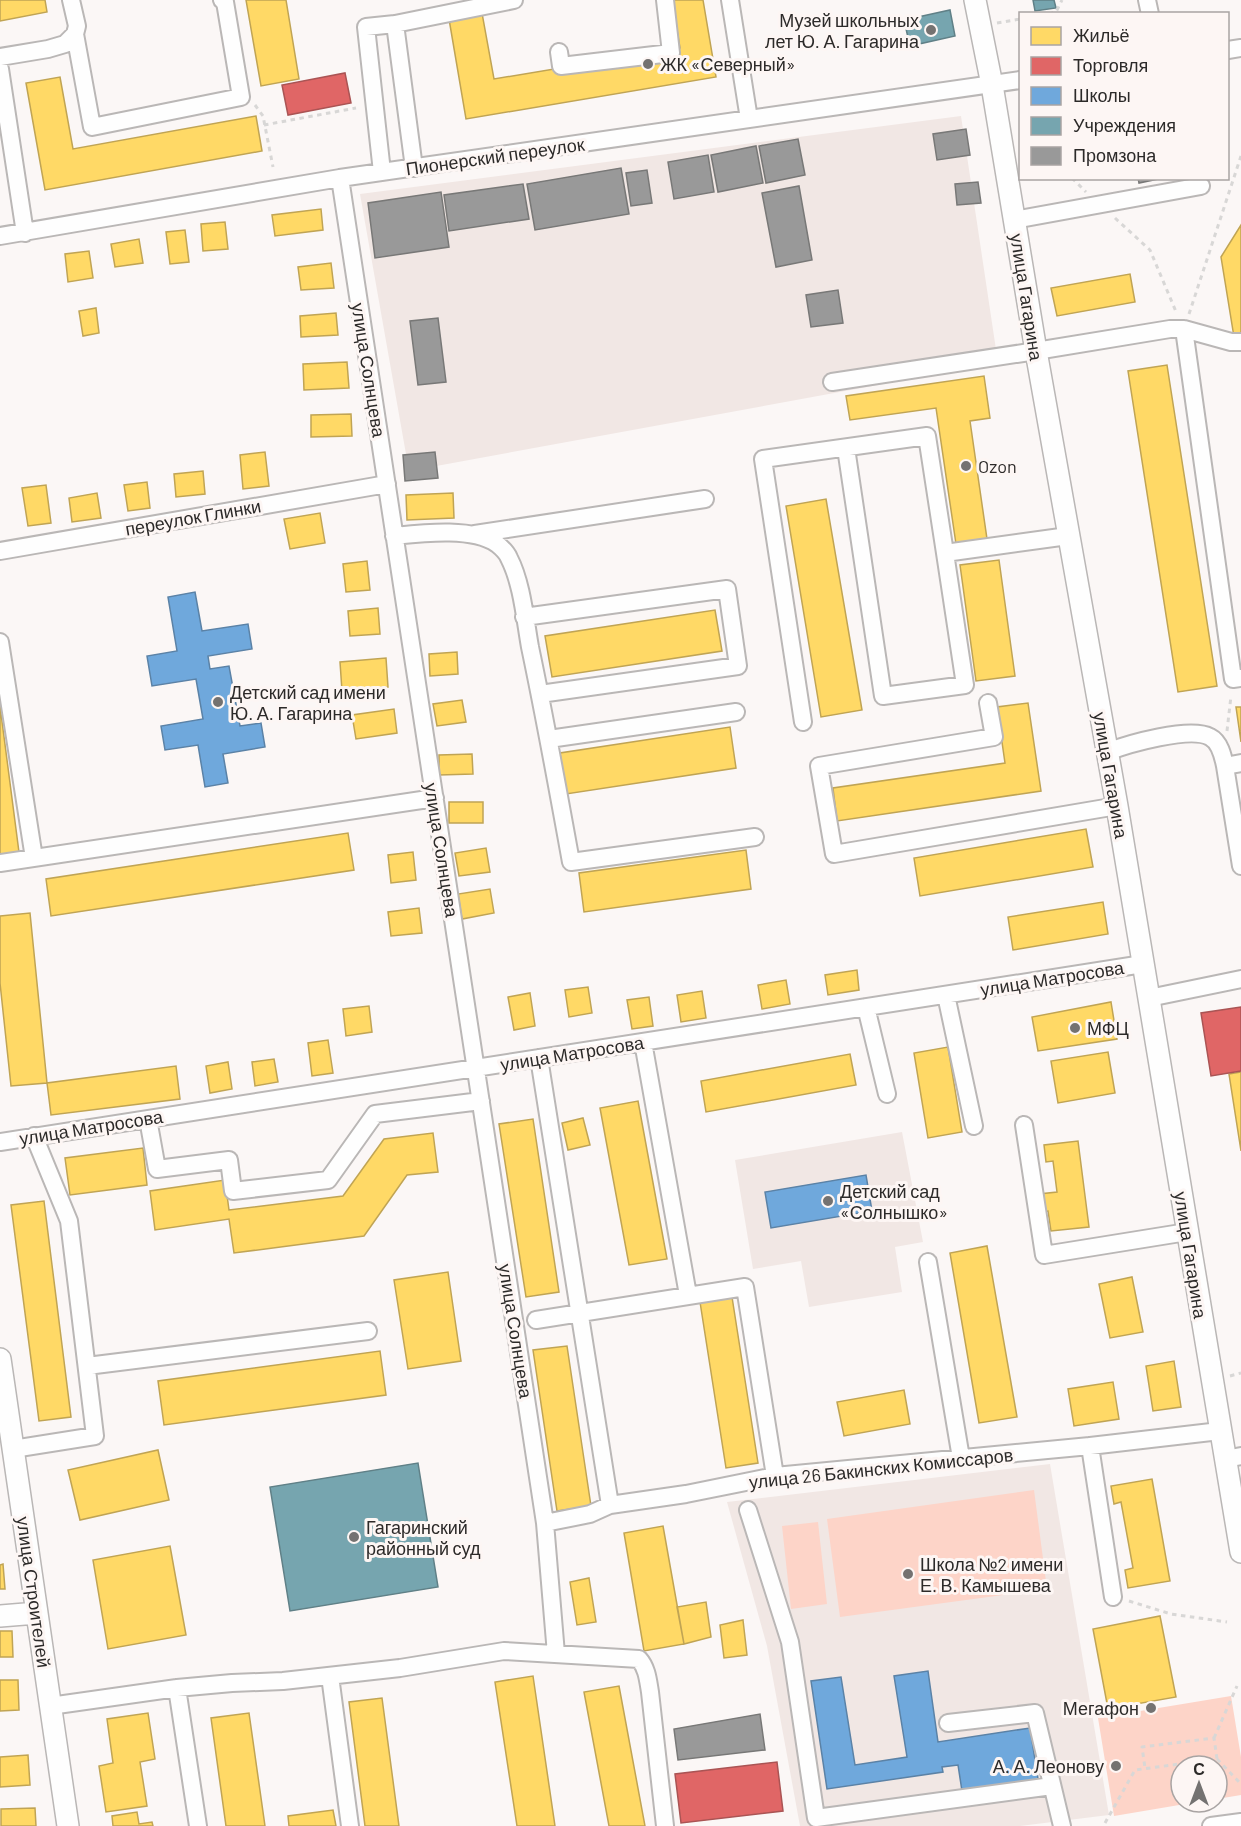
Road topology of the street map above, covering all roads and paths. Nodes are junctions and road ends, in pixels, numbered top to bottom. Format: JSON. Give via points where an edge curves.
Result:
{"nodes":[{"id":1,"x":70,"y":0,"type":"edge"},
{"id":2,"x":222,"y":0,"type":"edge"},
{"id":3,"x":514,"y":0,"type":"edge"},
{"id":4,"x":665,"y":0,"type":"edge"},
{"id":5,"x":730,"y":0,"type":"edge"},
{"id":6,"x":975,"y":0,"type":"edge"},
{"id":7,"x":1019,"y":19,"type":"edge"},
{"id":8,"x":1004,"y":22,"type":"dead end"},
{"id":9,"x":395,"y":24,"type":"junction"},
{"id":10,"x":75,"y":34,"type":"junction"},
{"id":11,"x":559,"y":52,"type":"dead end"},
{"id":12,"x":0,"y":57,"type":"edge"},
{"id":13,"x":0,"y":69,"type":"edge"},
{"id":14,"x":1019,"y":80,"type":"edge"},
{"id":15,"x":992,"y":85,"type":"junction"},
{"id":16,"x":254,"y":103,"type":"dead end"},
{"id":17,"x":356,"y":108,"type":"dead end"},
{"id":18,"x":749,"y":119,"type":"junction"},
{"id":19,"x":264,"y":124,"type":"junction"},
{"id":20,"x":1241,"y":156,"type":"edge"},
{"id":21,"x":273,"y":167,"type":"dead end"},
{"id":22,"x":414,"y":168,"type":"junction"},
{"id":23,"x":382,"y":172,"type":"junction"},
{"id":24,"x":340,"y":178,"type":"junction"},
{"id":25,"x":1074,"y":180,"type":"edge"},
{"id":26,"x":1201,"y":186,"type":"dead end"},
{"id":27,"x":1100,"y":204,"type":"junction"},
{"id":28,"x":1014,"y":220,"type":"junction"},
{"id":29,"x":25,"y":232,"type":"junction"},
{"id":30,"x":0,"y":236,"type":"edge"},
{"id":31,"x":1184,"y":329,"type":"junction"},
{"id":32,"x":1241,"y":342,"type":"edge"},
{"id":33,"x":1036,"y":351,"type":"junction"},
{"id":34,"x":832,"y":382,"type":"dead end"},
{"id":35,"x":846,"y":448,"type":"junction"},
{"id":36,"x":387,"y":484,"type":"junction"},
{"id":37,"x":705,"y":500,"type":"dead end"},
{"id":38,"x":472,"y":535,"type":"junction"},
{"id":39,"x":394,"y":536,"type":"junction"},
{"id":40,"x":1068,"y":536,"type":"junction"},
{"id":41,"x":0,"y":550,"type":"edge"},
{"id":42,"x":945,"y":553,"type":"junction"},
{"id":43,"x":524,"y":617,"type":"junction"},
{"id":44,"x":0,"y":642,"type":"edge"},
{"id":45,"x":1237,"y":678,"type":"edge"},
{"id":46,"x":540,"y":694,"type":"junction"},
{"id":47,"x":988,"y":704,"type":"dead end"},
{"id":48,"x":736,"y":712,"type":"dead end"},
{"id":49,"x":803,"y":722,"type":"dead end"},
{"id":50,"x":549,"y":739,"type":"junction"},
{"id":51,"x":1107,"y":752,"type":"junction"},
{"id":52,"x":1230,"y":762,"type":"edge"},
{"id":53,"x":435,"y":798,"type":"junction"},
{"id":54,"x":1117,"y":806,"type":"junction"},
{"id":55,"x":755,"y":837,"type":"dead end"},
{"id":56,"x":34,"y":858,"type":"junction"},
{"id":57,"x":0,"y":863,"type":"edge"},
{"id":58,"x":1241,"y":866,"type":"edge"},
{"id":59,"x":1143,"y":964,"type":"junction"},
{"id":60,"x":1241,"y":979,"type":"edge"},
{"id":61,"x":946,"y":995,"type":"junction"},
{"id":62,"x":1149,"y":998,"type":"junction"},
{"id":63,"x":866,"y":1007,"type":"junction"},
{"id":64,"x":643,"y":1042,"type":"junction"},
{"id":65,"x":539,"y":1058,"type":"junction"},
{"id":66,"x":476,"y":1068,"type":"junction"},
{"id":67,"x":887,"y":1095,"type":"dead end"},
{"id":68,"x":481,"y":1101,"type":"junction"},
{"id":69,"x":148,"y":1119,"type":"junction"},
{"id":70,"x":1024,"y":1125,"type":"dead end"},
{"id":71,"x":974,"y":1126,"type":"dead end"},
{"id":72,"x":34,"y":1136,"type":"junction"},
{"id":73,"x":0,"y":1142,"type":"edge"},
{"id":74,"x":1187,"y":1232,"type":"junction"},
{"id":75,"x":928,"y":1262,"type":"dead end"},
{"id":76,"x":688,"y":1295,"type":"junction"},
{"id":77,"x":579,"y":1314,"type":"junction"},
{"id":78,"x":536,"y":1320,"type":"dead end"},
{"id":79,"x":368,"y":1331,"type":"dead end"},
{"id":80,"x":0,"y":1359,"type":"edge"},
{"id":81,"x":87,"y":1366,"type":"junction"},
{"id":82,"x":1241,"y":1373,"type":"edge"},
{"id":83,"x":1230,"y":1376,"type":"dead end"},
{"id":84,"x":1220,"y":1431,"type":"junction"},
{"id":85,"x":1090,"y":1446,"type":"junction"},
{"id":86,"x":13,"y":1449,"type":"junction"},
{"id":87,"x":1233,"y":1457,"type":"edge"},
{"id":88,"x":961,"y":1458,"type":"junction"},
{"id":89,"x":775,"y":1476,"type":"junction"},
{"id":90,"x":610,"y":1505,"type":"junction"},
{"id":91,"x":748,"y":1510,"type":"dead end"},
{"id":92,"x":545,"y":1522,"type":"junction"},
{"id":93,"x":1241,"y":1552,"type":"edge"},
{"id":94,"x":1113,"y":1597,"type":"joint"},
{"id":95,"x":36,"y":1613,"type":"junction"},
{"id":96,"x":0,"y":1616,"type":"edge"},
{"id":97,"x":1227,"y":1622,"type":"dead end"},
{"id":98,"x":556,"y":1654,"type":"junction"},
{"id":99,"x":330,"y":1676,"type":"junction"},
{"id":100,"x":1237,"y":1686,"type":"dead end"},
{"id":101,"x":177,"y":1688,"type":"junction"},
{"id":102,"x":50,"y":1706,"type":"junction"},
{"id":103,"x":948,"y":1723,"type":"dead end"},
{"id":104,"x":1214,"y":1738,"type":"junction"},
{"id":105,"x":1216,"y":1754,"type":"edge"},
{"id":106,"x":1169,"y":1765,"type":"edge"},
{"id":107,"x":1144,"y":1768,"type":"junction"},
{"id":108,"x":1229,"y":1772,"type":"edge"},
{"id":109,"x":1241,"y":1784,"type":"edge"},
{"id":110,"x":1052,"y":1786,"type":"junction"},
{"id":111,"x":1105,"y":1822,"type":"dead end"},
{"id":112,"x":1241,"y":1822,"type":"edge"},
{"id":113,"x":68,"y":1826,"type":"edge"},
{"id":114,"x":198,"y":1826,"type":"edge"},
{"id":115,"x":350,"y":1826,"type":"edge"},
{"id":116,"x":665,"y":1826,"type":"edge"},
{"id":117,"x":1062,"y":1826,"type":"edge"},
{"id":118,"x":1212,"y":1826,"type":"edge"}],
"edges":[{"from":1,"to":10,"type":"street","via":[[77,26]]},
{"from":2,"to":10,"type":"street","via":[[241,97],[92,126]]},
{"from":3,"to":9,"type":"street"},
{"from":4,"to":11,"type":"street","via":[[671,53],[561,66]]},
{"from":5,"to":18,"type":"street"},
{"from":6,"to":15,"type":"main road","name":"улица Гагарина"},
{"from":7,"to":8,"type":"path"},
{"from":9,"to":22,"type":"street"},
{"from":9,"to":23,"type":"street","via":[[366,27]]},
{"from":10,"to":12,"type":"street","via":[[65,44]]},
{"from":13,"to":29,"type":"street"},
{"from":14,"to":15,"type":"street","name":"Пионерский переулок"},
{"from":15,"to":18,"type":"street","name":"Пионерский переулок"},
{"from":15,"to":28,"type":"main road","name":"улица Гагарина"},
{"from":16,"to":19,"type":"path"},
{"from":17,"to":19,"type":"path"},
{"from":18,"to":22,"type":"street","name":"Пионерский переулок"},
{"from":19,"to":21,"type":"path"},
{"from":20,"to":31,"type":"path"},
{"from":22,"to":23,"type":"street","name":"Пионерский переулок"},
{"from":23,"to":24,"type":"street","name":"Пионерский переулок"},
{"from":24,"to":29,"type":"street","name":"Пионерский переулок"},
{"from":24,"to":36,"type":"street","name":"улица Солнцева"},
{"from":25,"to":27,"type":"path"},
{"from":26,"to":27,"type":"street"},
{"from":27,"to":28,"type":"street"},
{"from":27,"to":31,"type":"path","via":[[1150,250]]},
{"from":28,"to":33,"type":"main road","name":"улица Гагарина"},
{"from":29,"to":30,"type":"street","name":"Пионерский переулок"},
{"from":31,"to":32,"type":"street"},
{"from":31,"to":33,"type":"street"},
{"from":31,"to":45,"type":"street"},
{"from":33,"to":34,"type":"street"},
{"from":33,"to":40,"type":"main road","name":"улица Гагарина"},
{"from":35,"to":42,"type":"street","via":[[927,436]]},
{"from":35,"to":42,"type":"street","via":[[883,696],[965,685]]},
{"from":35,"to":49,"type":"street","via":[[763,459]]},
{"from":36,"to":39,"type":"street","name":"улица Солнцева"},
{"from":36,"to":41,"type":"street","name":"переулок Глинки"},
{"from":37,"to":38,"type":"street"},
{"from":38,"to":39,"type":"street"},
{"from":38,"to":43,"type":"street","via":[[489,539],[509,557]]},
{"from":39,"to":53,"type":"street","name":"улица Солнцева"},
{"from":40,"to":42,"type":"street"},
{"from":40,"to":51,"type":"main road","name":"улица Гагарина"},
{"from":43,"to":46,"type":"street"},
{"from":43,"to":46,"type":"street","via":[[727,588],[738,666]]},
{"from":44,"to":56,"type":"street"},
{"from":45,"to":52,"type":"path"},
{"from":46,"to":50,"type":"street"},
{"from":47,"to":54,"type":"street","via":[[994,737],[819,766],[834,854]]},
{"from":48,"to":50,"type":"street"},
{"from":50,"to":55,"type":"street","via":[[571,862]]},
{"from":51,"to":52,"type":"street","via":[[1156,738],[1209,736]]},
{"from":51,"to":54,"type":"main road","name":"улица Гагарина"},
{"from":52,"to":58,"type":"street"},
{"from":53,"to":56,"type":"street"},
{"from":53,"to":66,"type":"street","name":"улица Солнцева"},
{"from":54,"to":59,"type":"main road","name":"улица Гагарина"},
{"from":56,"to":57,"type":"street"},
{"from":59,"to":61,"type":"street","name":"улица Матросова"},
{"from":59,"to":62,"type":"main road","name":"улица Гагарина"},
{"from":60,"to":62,"type":"street"},
{"from":61,"to":63,"type":"street","name":"улица Матросова"},
{"from":61,"to":71,"type":"street"},
{"from":62,"to":74,"type":"main road","name":"улица Гагарина"},
{"from":63,"to":64,"type":"street","name":"улица Матросова"},
{"from":63,"to":67,"type":"street"},
{"from":64,"to":65,"type":"street","name":"улица Матросова"},
{"from":64,"to":76,"type":"street"},
{"from":65,"to":66,"type":"street","name":"улица Матросова"},
{"from":65,"to":77,"type":"street"},
{"from":66,"to":68,"type":"street","name":"улица Солнцева"},
{"from":66,"to":69,"type":"street","name":"улица Матросова"},
{"from":68,"to":69,"type":"street","via":[[375,1114],[328,1180],[233,1191],[229,1160],[157,1169]]},
{"from":68,"to":92,"type":"street","name":"улица Солнцева"},
{"from":69,"to":72,"type":"street","name":"улица Матросова"},
{"from":70,"to":74,"type":"street","via":[[1044,1255]]},
{"from":72,"to":73,"type":"street","name":"улица Матросова"},
{"from":72,"to":81,"type":"street","via":[[69,1221]]},
{"from":74,"to":84,"type":"main road","name":"улица Гагарина"},
{"from":75,"to":88,"type":"street"},
{"from":76,"to":77,"type":"street"},
{"from":76,"to":89,"type":"street","via":[[745,1287]]},
{"from":77,"to":78,"type":"street"},
{"from":77,"to":90,"type":"street"},
{"from":79,"to":81,"type":"street"},
{"from":80,"to":86,"type":"main road","name":"улица Строителей"},
{"from":81,"to":86,"type":"street","via":[[95,1436]]},
{"from":82,"to":83,"type":"path"},
{"from":84,"to":85,"type":"street","name":"улица 26 Бакинских Комиссаров"},
{"from":84,"to":87,"type":"main road","name":"улица Гагарина"},
{"from":85,"to":88,"type":"street","name":"улица 26 Бакинских Комиссаров"},
{"from":85,"to":94,"type":"street"},
{"from":86,"to":95,"type":"main road","name":"улица Строителей"},
{"from":87,"to":93,"type":"main road","name":"улица Гагарина"},
{"from":88,"to":89,"type":"street","name":"улица 26 Бакинских Комиссаров"},
{"from":89,"to":90,"type":"street","name":"улица 26 Бакинских Комиссаров"},
{"from":90,"to":92,"type":"street","name":"улица 26 Бакинских Комиссаров","via":[[590,1514]]},
{"from":91,"to":110,"type":"street","via":[[790,1642],[816,1818]]},
{"from":92,"to":98,"type":"street","name":"улица Солнцева"},
{"from":94,"to":97,"type":"path","via":[[1171,1614]]},
{"from":95,"to":96,"type":"main road"},
{"from":95,"to":102,"type":"main road","name":"улица Строителей"},
{"from":98,"to":99,"type":"street","via":[[504,1651]]},
{"from":98,"to":116,"type":"street","via":[[639,1659],[644,1664]]},
{"from":99,"to":101,"type":"street"},
{"from":99,"to":115,"type":"street"},
{"from":100,"to":104,"type":"path"},
{"from":101,"to":102,"type":"street"},
{"from":101,"to":114,"type":"street"},
{"from":102,"to":113,"type":"main road","name":"улица Строителей"},
{"from":103,"to":110,"type":"street","via":[[1035,1713]]},
{"from":104,"to":105,"type":"path"},
{"from":104,"to":107,"type":"path","via":[[1142,1747]]},
{"from":106,"to":107,"type":"path"},
{"from":107,"to":111,"type":"path","via":[[1135,1770]]},
{"from":108,"to":109,"type":"path"},
{"from":110,"to":117,"type":"street"},
{"from":112,"to":118,"type":"street"}]}
